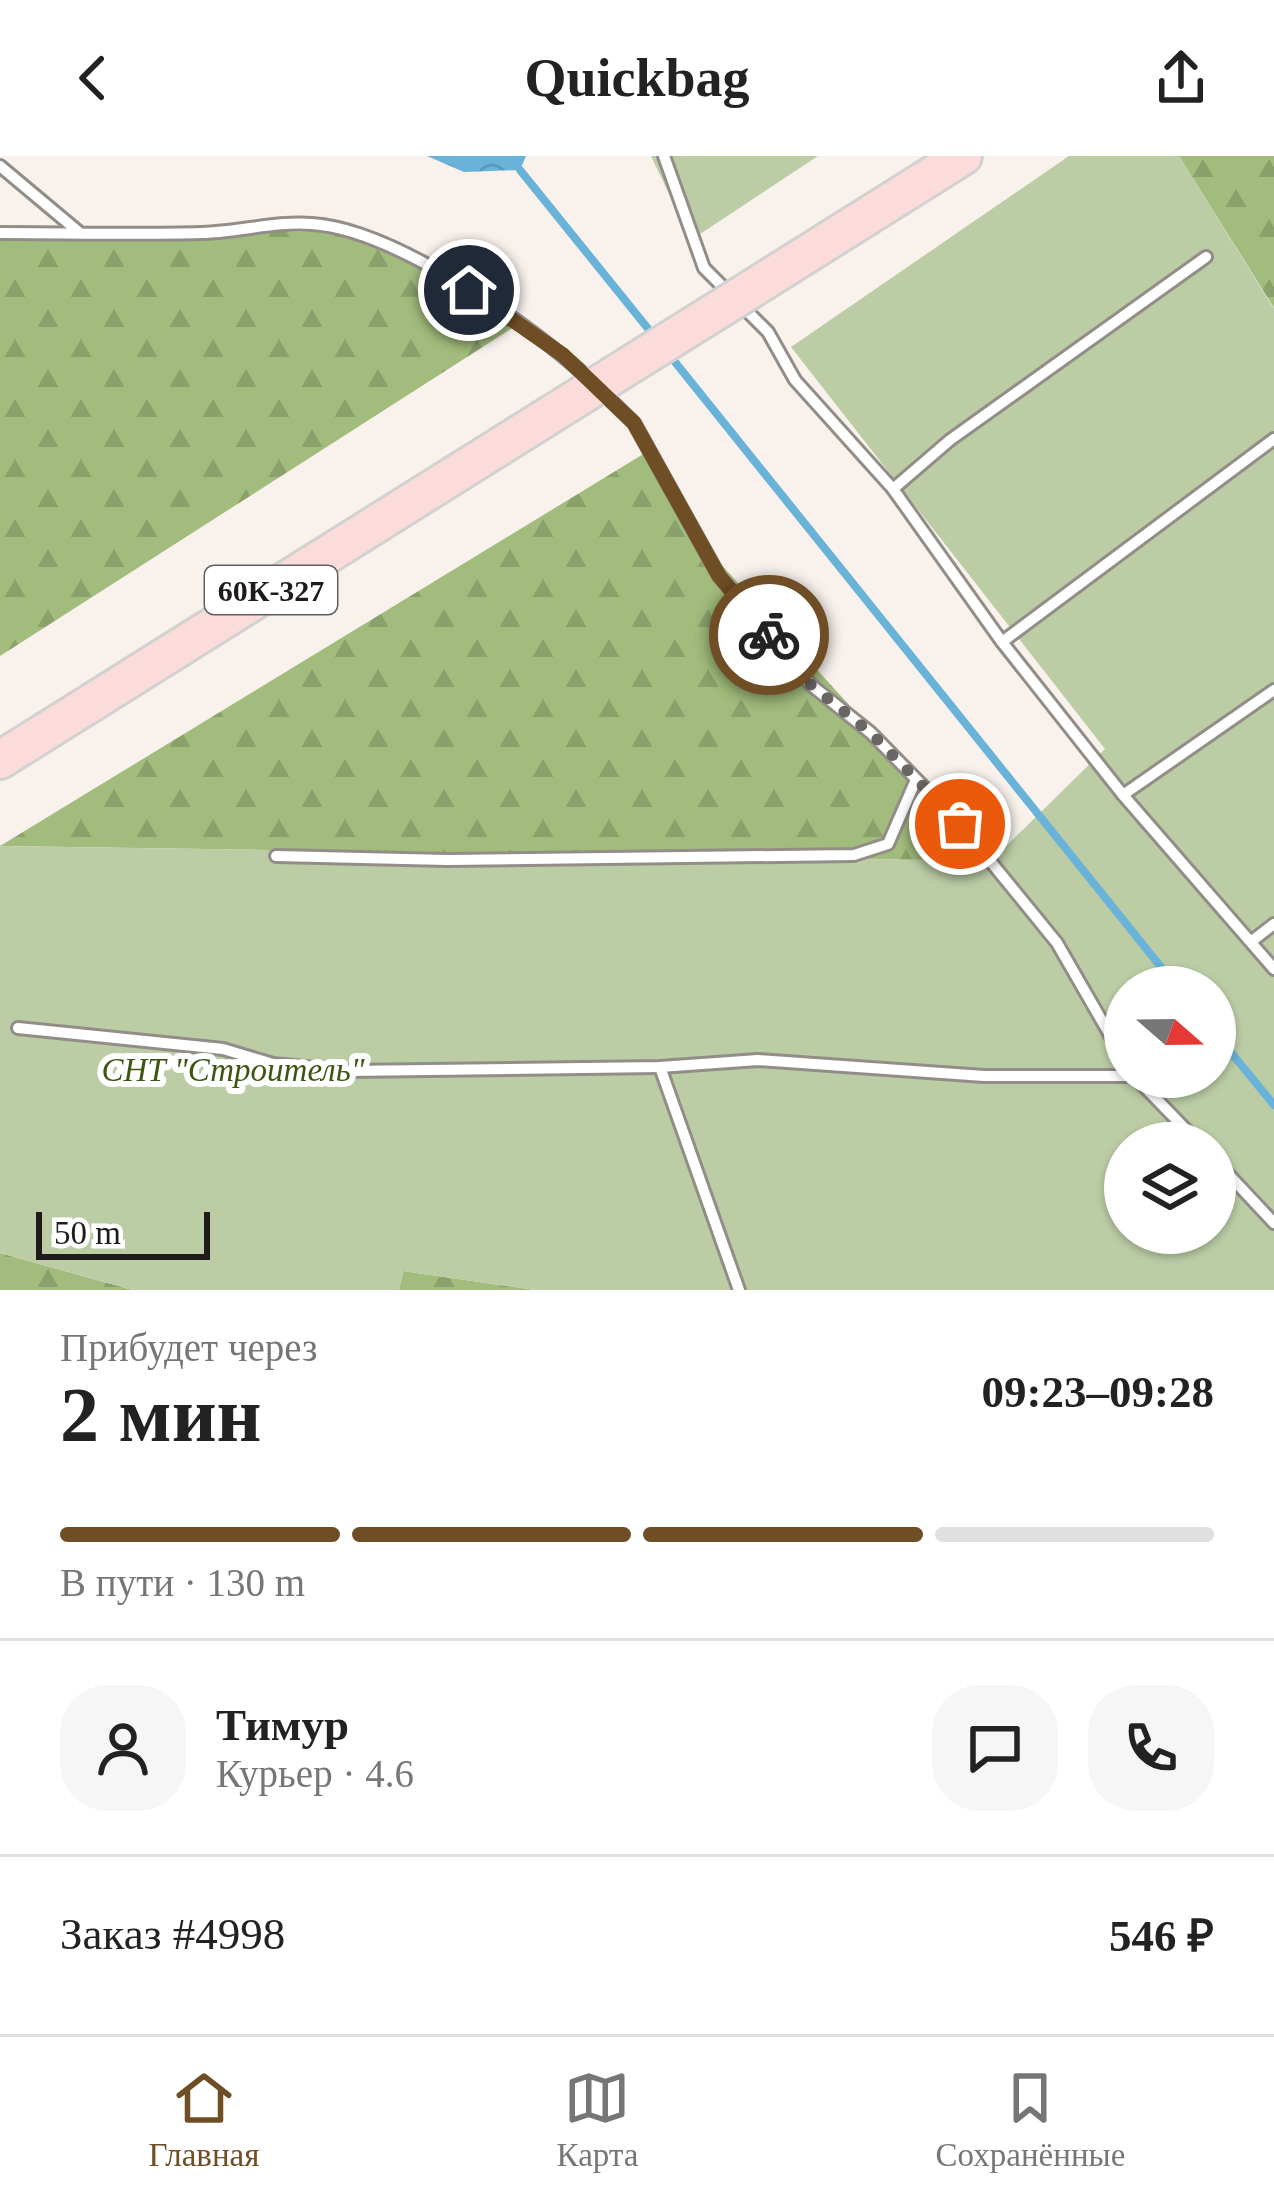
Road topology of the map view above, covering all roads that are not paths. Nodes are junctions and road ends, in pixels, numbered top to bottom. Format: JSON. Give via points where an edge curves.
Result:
{"nodes":[{"id":1,"x":664,"y":156,"type":"edge"},
{"id":2,"x":963,"y":156,"type":"edge"},
{"id":3,"x":0,"y":166,"type":"edge"},
{"id":4,"x":0,"y":233,"type":"edge"},
{"id":5,"x":80,"y":233,"type":"junction"},
{"id":6,"x":1206,"y":257,"type":"dead end"},
{"id":7,"x":1274,"y":439,"type":"edge"},
{"id":8,"x":893,"y":489,"type":"junction"},
{"id":9,"x":1001,"y":642,"type":"junction"},
{"id":10,"x":1274,"y":690,"type":"edge"},
{"id":11,"x":0,"y":760,"type":"edge"},
{"id":12,"x":915,"y":782,"type":"junction"},
{"id":13,"x":1123,"y":795,"type":"junction"},
{"id":14,"x":276,"y":856,"type":"dead end"},
{"id":15,"x":1274,"y":924,"type":"edge"},
{"id":16,"x":1252,"y":941,"type":"junction"},
{"id":17,"x":1274,"y":969,"type":"edge"},
{"id":18,"x":1104,"y":1025,"type":"edge"},
{"id":19,"x":17,"y":1028,"type":"dead end"},
{"id":20,"x":660,"y":1067,"type":"junction"},
{"id":21,"x":1104,"y":1076,"type":"edge"},
{"id":22,"x":1155,"y":1098,"type":"edge"},
{"id":23,"x":1179,"y":1122,"type":"edge"},
{"id":24,"x":1236,"y":1182,"type":"edge"},
{"id":25,"x":1274,"y":1223,"type":"edge"},
{"id":26,"x":739,"y":1290,"type":"edge"}],
"edges":[{"from":1,"to":8,"type":"lane","via":[[704,268],[768,332],[795,380]]},
{"from":2,"to":11,"type":"main road","number":"60К-327","bridge":true},
{"from":3,"to":5,"type":"lane"},
{"from":4,"to":5,"type":"lane"},
{"from":5,"to":12,"type":"lane","via":[[314,224],[439,271],[500,309],[634,423],[719,576],[811,685]]},
{"from":6,"to":8,"type":"lane"},
{"from":7,"to":9,"type":"lane"},
{"from":8,"to":9,"type":"lane"},
{"from":9,"to":13,"type":"lane"},
{"from":10,"to":13,"type":"lane"},
{"from":12,"to":14,"type":"lane","via":[[888,844],[854,855]]},
{"from":12,"to":18,"type":"lane","via":[[1057,943]]},
{"from":13,"to":16,"type":"lane"},
{"from":15,"to":16,"type":"lane"},
{"from":16,"to":17,"type":"lane"},
{"from":19,"to":20,"type":"lane","via":[[348,1071]]},
{"from":20,"to":21,"type":"lane","via":[[758,1060]]},
{"from":20,"to":26,"type":"lane"},
{"from":22,"to":23,"type":"lane"},
{"from":24,"to":25,"type":"lane"}]}
